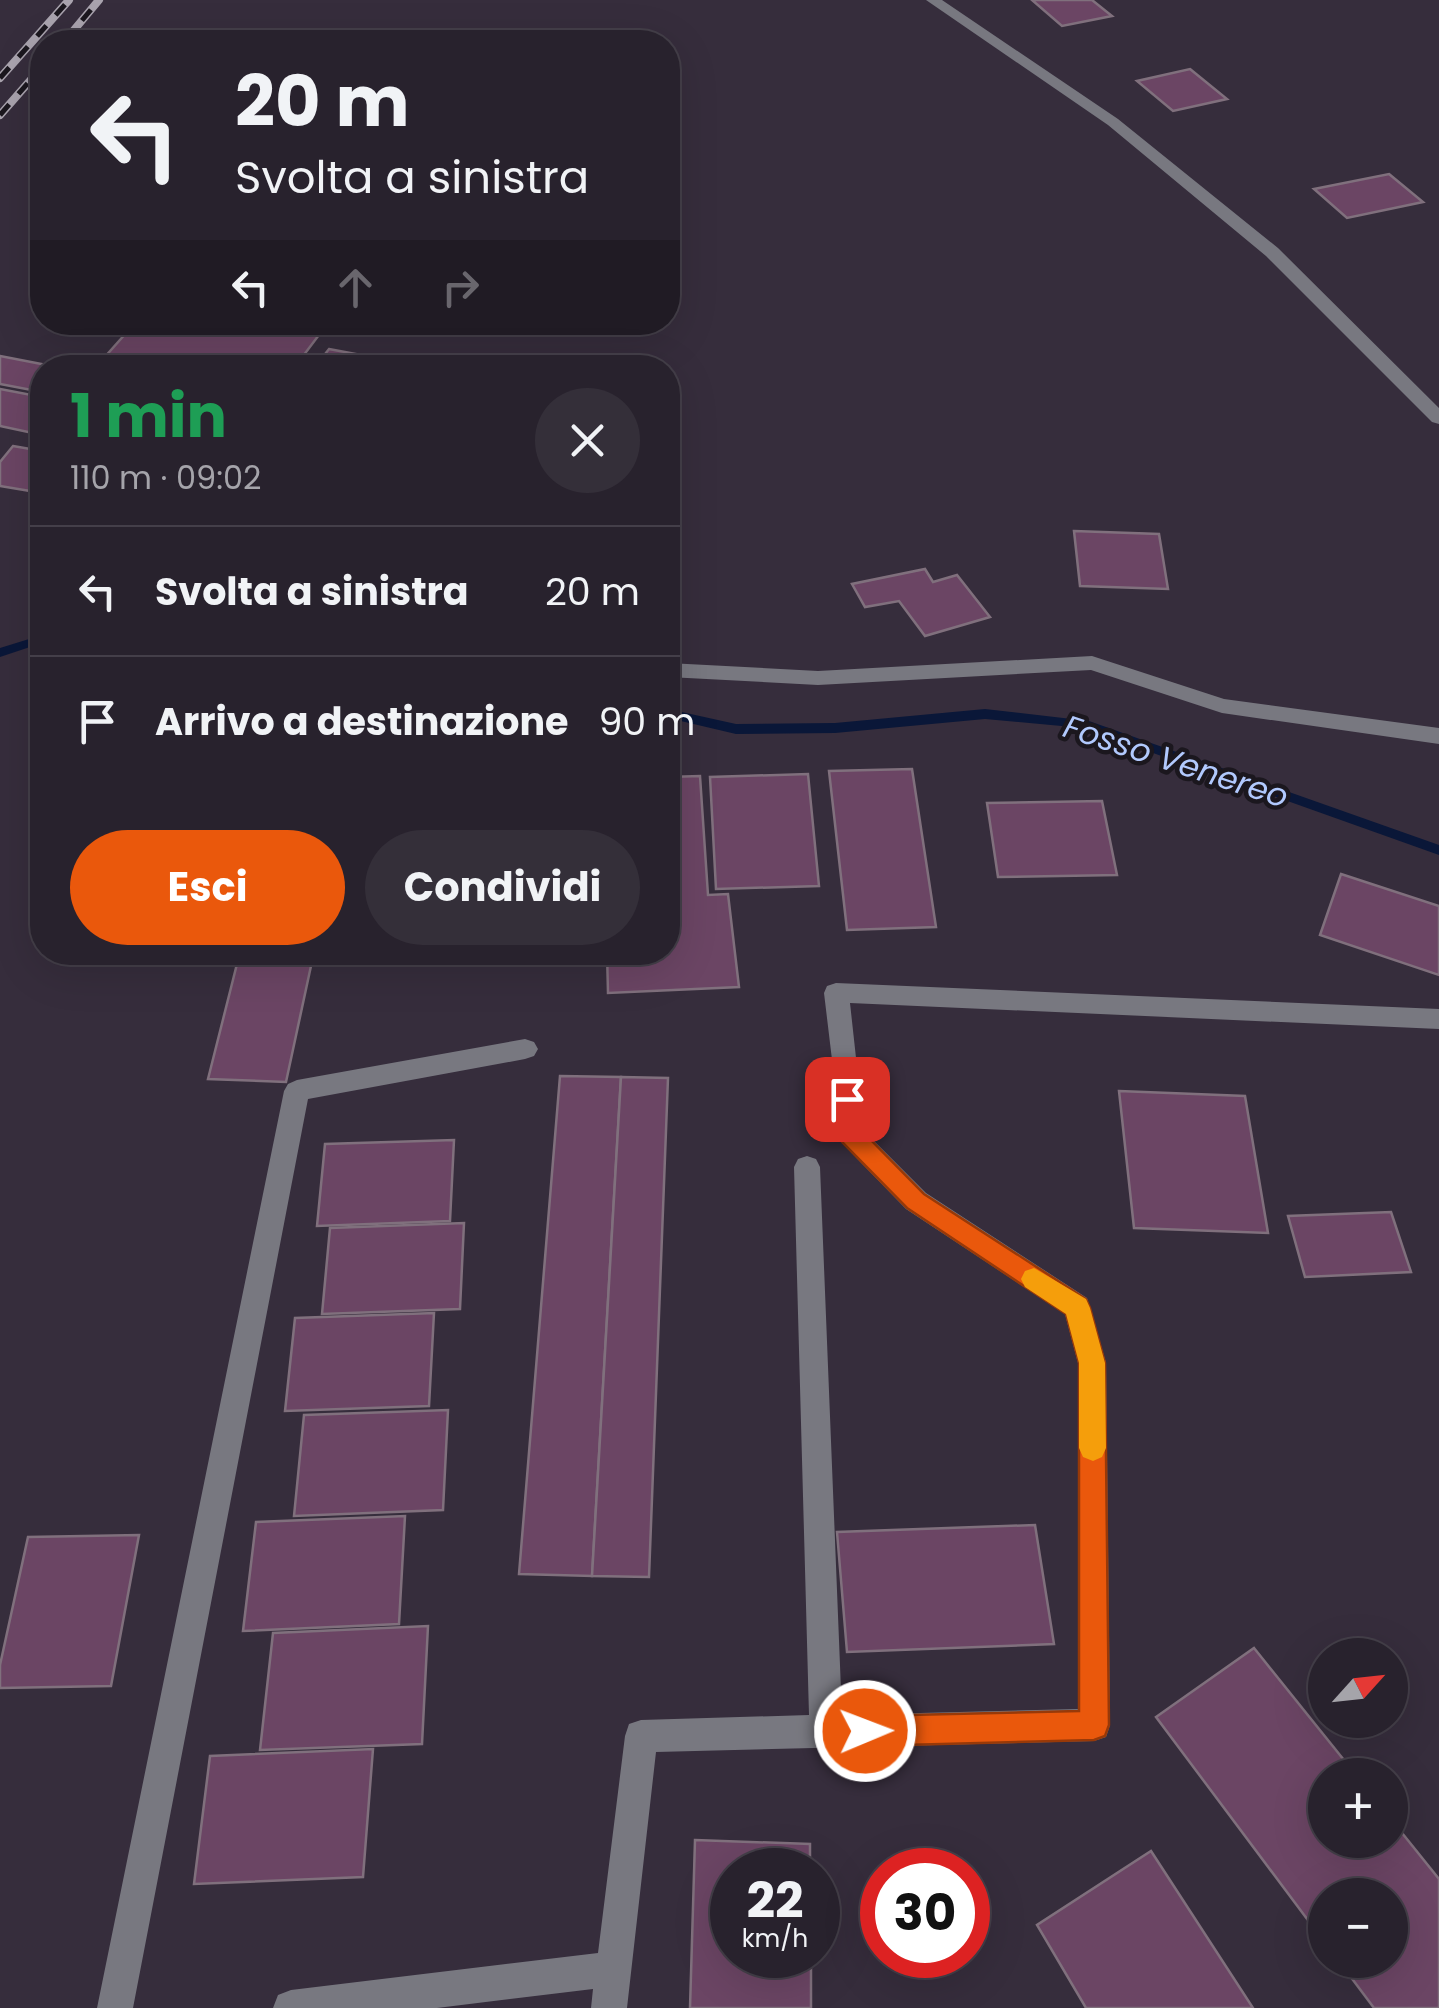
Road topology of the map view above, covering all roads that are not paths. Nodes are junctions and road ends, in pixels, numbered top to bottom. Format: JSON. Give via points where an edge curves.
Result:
{"nodes":[{"id":1,"x":932,"y":0,"type":"edge"},
{"id":2,"x":1439,"y":418,"type":"edge"},
{"id":3,"x":680,"y":671,"type":"edge"},
{"id":4,"x":1439,"y":736,"type":"edge"},
{"id":5,"x":1439,"y":1019,"type":"edge"},
{"id":6,"x":525,"y":1049,"type":"dead end"},
{"id":7,"x":807,"y":1167,"type":"dead end"},
{"id":8,"x":826,"y":1732,"type":"junction"},
{"id":9,"x":610,"y":1969,"type":"junction"},
{"id":10,"x":115,"y":2008,"type":"edge"},
{"id":11,"x":291,"y":2008,"type":"edge"},
{"id":12,"x":609,"y":2008,"type":"edge"}],
"edges":[{"from":1,"to":2,"type":"street","via":[[1114,122],[1257,240]]},
{"from":3,"to":4,"type":"street","via":[[818,678],[1092,662],[1222,706]]},
{"from":5,"to":8,"type":"street","via":[[836,993],[851,1135],[916,1201],[1077,1308],[1092,1363],[1094,1725]]},
{"from":6,"to":10,"type":"street","via":[[296,1090]]},
{"from":7,"to":8,"type":"street"},
{"from":8,"to":9,"type":"street","via":[[641,1736]]},
{"from":9,"to":11,"type":"street"},
{"from":9,"to":12,"type":"street"}]}
